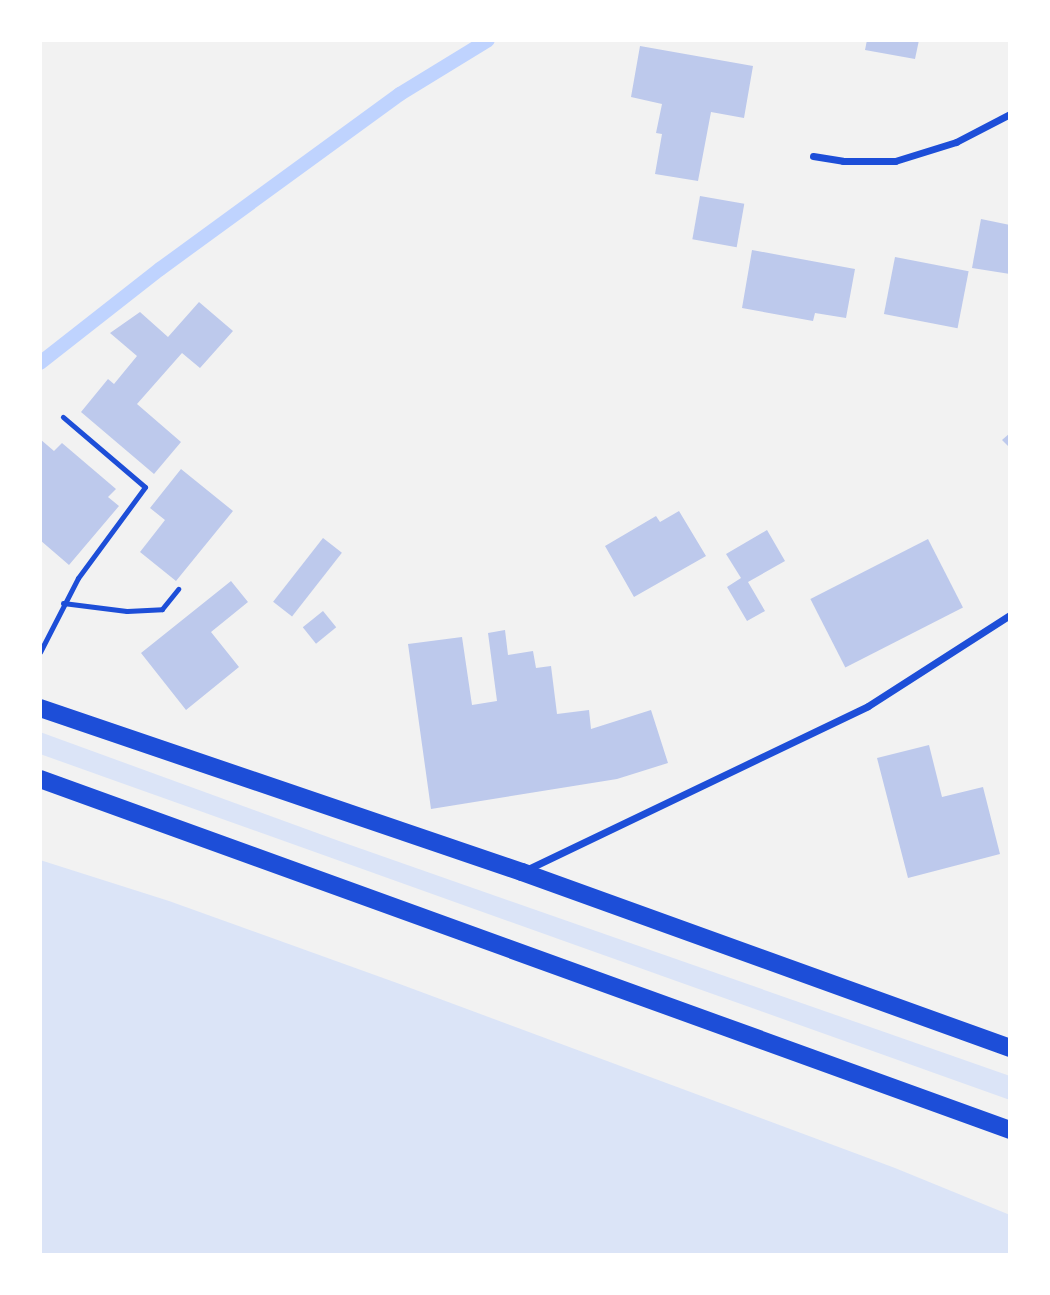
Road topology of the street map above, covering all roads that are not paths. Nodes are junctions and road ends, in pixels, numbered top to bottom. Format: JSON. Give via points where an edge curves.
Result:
{"nodes":[{"id":1,"x":1010,"y":114,"type":"edge"},
{"id":2,"x":813,"y":156,"type":"dead end"},
{"id":3,"x":63,"y":417,"type":"dead end"},
{"id":4,"x":178,"y":589,"type":"dead end"},
{"id":5,"x":63,"y":603,"type":"junction"},
{"id":6,"x":1010,"y":615,"type":"edge"},
{"id":7,"x":40,"y":652,"type":"edge"},
{"id":8,"x":40,"y":708,"type":"edge"},
{"id":9,"x":40,"y":779,"type":"edge"},
{"id":10,"x":522,"y":872,"type":"junction"},
{"id":11,"x":1010,"y":1048,"type":"edge"},
{"id":12,"x":1010,"y":1130,"type":"edge"}],
"edges":[{"from":1,"to":2,"type":"street","via":[[956,142],[895,161]]},
{"from":3,"to":5,"type":"lane","via":[[145,487]]},
{"from":4,"to":5,"type":"lane","via":[[162,609],[127,611]]},
{"from":5,"to":7,"type":"lane"},
{"from":6,"to":10,"type":"street","via":[[868,706]]},
{"from":8,"to":10,"type":"main road"},
{"from":9,"to":12,"type":"main road"},
{"from":10,"to":11,"type":"main road"}]}
